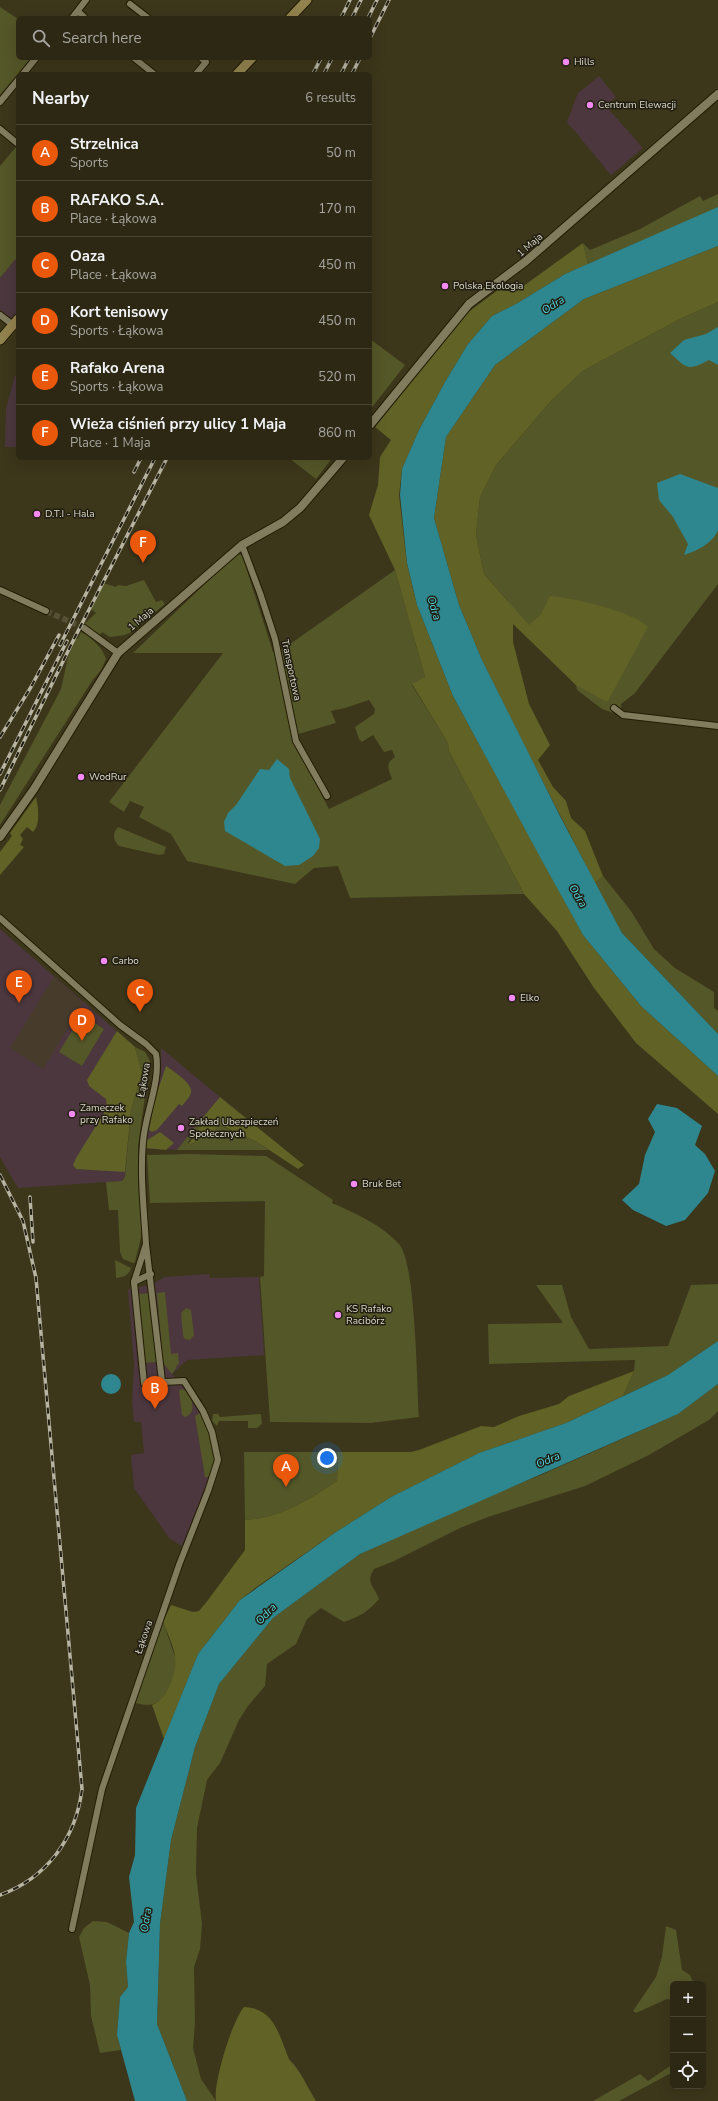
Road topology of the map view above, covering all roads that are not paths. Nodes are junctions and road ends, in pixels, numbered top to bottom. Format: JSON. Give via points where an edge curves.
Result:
{"nodes":[{"id":1,"x":86,"y":0,"type":"edge"},
{"id":2,"x":307,"y":0,"type":"edge"},
{"id":3,"x":130,"y":4,"type":"dead end"},
{"id":4,"x":78,"y":11,"type":"junction"},
{"id":5,"x":74,"y":16,"type":"edge"},
{"id":6,"x":84,"y":16,"type":"edge"},
{"id":7,"x":145,"y":16,"type":"edge"},
{"id":8,"x":292,"y":16,"type":"edge"},
{"id":9,"x":34,"y":60,"type":"edge"},
{"id":10,"x":136,"y":60,"type":"edge"},
{"id":11,"x":204,"y":60,"type":"edge"},
{"id":12,"x":250,"y":60,"type":"edge"},
{"id":13,"x":25,"y":72,"type":"edge"},
{"id":14,"x":152,"y":72,"type":"edge"},
{"id":15,"x":198,"y":72,"type":"edge"},
{"id":16,"x":239,"y":72,"type":"edge"},
{"id":17,"x":16,"y":82,"type":"edge"},
{"id":18,"x":718,"y":94,"type":"edge"},
{"id":19,"x":0,"y":102,"type":"edge"},
{"id":20,"x":0,"y":129,"type":"edge"},
{"id":21,"x":16,"y":142,"type":"edge"},
{"id":22,"x":0,"y":315,"type":"edge"},
{"id":23,"x":15,"y":322,"type":"edge"},
{"id":24,"x":0,"y":340,"type":"edge"},
{"id":25,"x":372,"y":423,"type":"edge"},
{"id":26,"x":341,"y":460,"type":"edge"},
{"id":27,"x":242,"y":545,"type":"junction"},
{"id":28,"x":0,"y":590,"type":"edge"},
{"id":29,"x":46,"y":611,"type":"tunnel mouth"},
{"id":30,"x":84,"y":628,"type":"tunnel mouth"},
{"id":31,"x":118,"y":653,"type":"junction"},
{"id":32,"x":614,"y":708,"type":"dead end"},
{"id":33,"x":718,"y":726,"type":"edge"},
{"id":34,"x":327,"y":796,"type":"dead end"},
{"id":35,"x":0,"y":837,"type":"edge"},
{"id":36,"x":0,"y":918,"type":"edge"},
{"id":37,"x":146,"y":1244,"type":"junction"},
{"id":38,"x":139,"y":1269,"type":"junction"},
{"id":39,"x":151,"y":1274,"type":"junction"},
{"id":40,"x":134,"y":1282,"type":"junction"},
{"id":41,"x":162,"y":1381,"type":"junction"},
{"id":42,"x":72,"y":1929,"type":"dead end"}],
"edges":[{"from":1,"to":4,"type":"street"},
{"from":2,"to":8,"type":"main road"},
{"from":3,"to":7,"type":"street"},
{"from":4,"to":5,"type":"street"},
{"from":4,"to":6,"type":"street"},
{"from":9,"to":13,"type":"street"},
{"from":10,"to":14,"type":"street"},
{"from":11,"to":15,"type":"street","via":[[206,62]]},
{"from":12,"to":16,"type":"main road"},
{"from":17,"to":19,"type":"street"},
{"from":18,"to":25,"type":"street","name":"1 Maja","via":[[526,261],[468,304]]},
{"from":20,"to":21,"type":"street"},
{"from":22,"to":23,"type":"street"},
{"from":23,"to":24,"type":"main road"},
{"from":26,"to":27,"type":"street","name":"1 Maja","via":[[300,508],[283,522]]},
{"from":27,"to":31,"type":"street","name":"1 Maja"},
{"from":27,"to":34,"type":"street","name":"Transportowa","via":[[275,639],[296,741]]},
{"from":28,"to":29,"type":"street"},
{"from":30,"to":31,"type":"street"},
{"from":31,"to":35,"type":"street","name":"1 Maja","via":[[34,789]]},
{"from":32,"to":33,"type":"street","via":[[623,715]]},
{"from":36,"to":37,"type":"street","name":"Łąkowa","via":[[156,1054],[157,1074],[143,1141]]},
{"from":37,"to":38,"type":"street","name":"Łąkowa"},
{"from":37,"to":39,"type":"street","name":"Łąkowa"},
{"from":38,"to":39,"type":"street"},
{"from":38,"to":40,"type":"street","name":"Łąkowa"},
{"from":39,"to":40,"type":"street"},
{"from":39,"to":41,"type":"street","name":"Łąkowa"},
{"from":40,"to":41,"type":"street","name":"Łąkowa","via":[[144,1383]]},
{"from":41,"to":42,"type":"street","name":"Łąkowa","via":[[184,1381],[203,1411],[212,1432],[218,1460],[102,1790]]}]}
